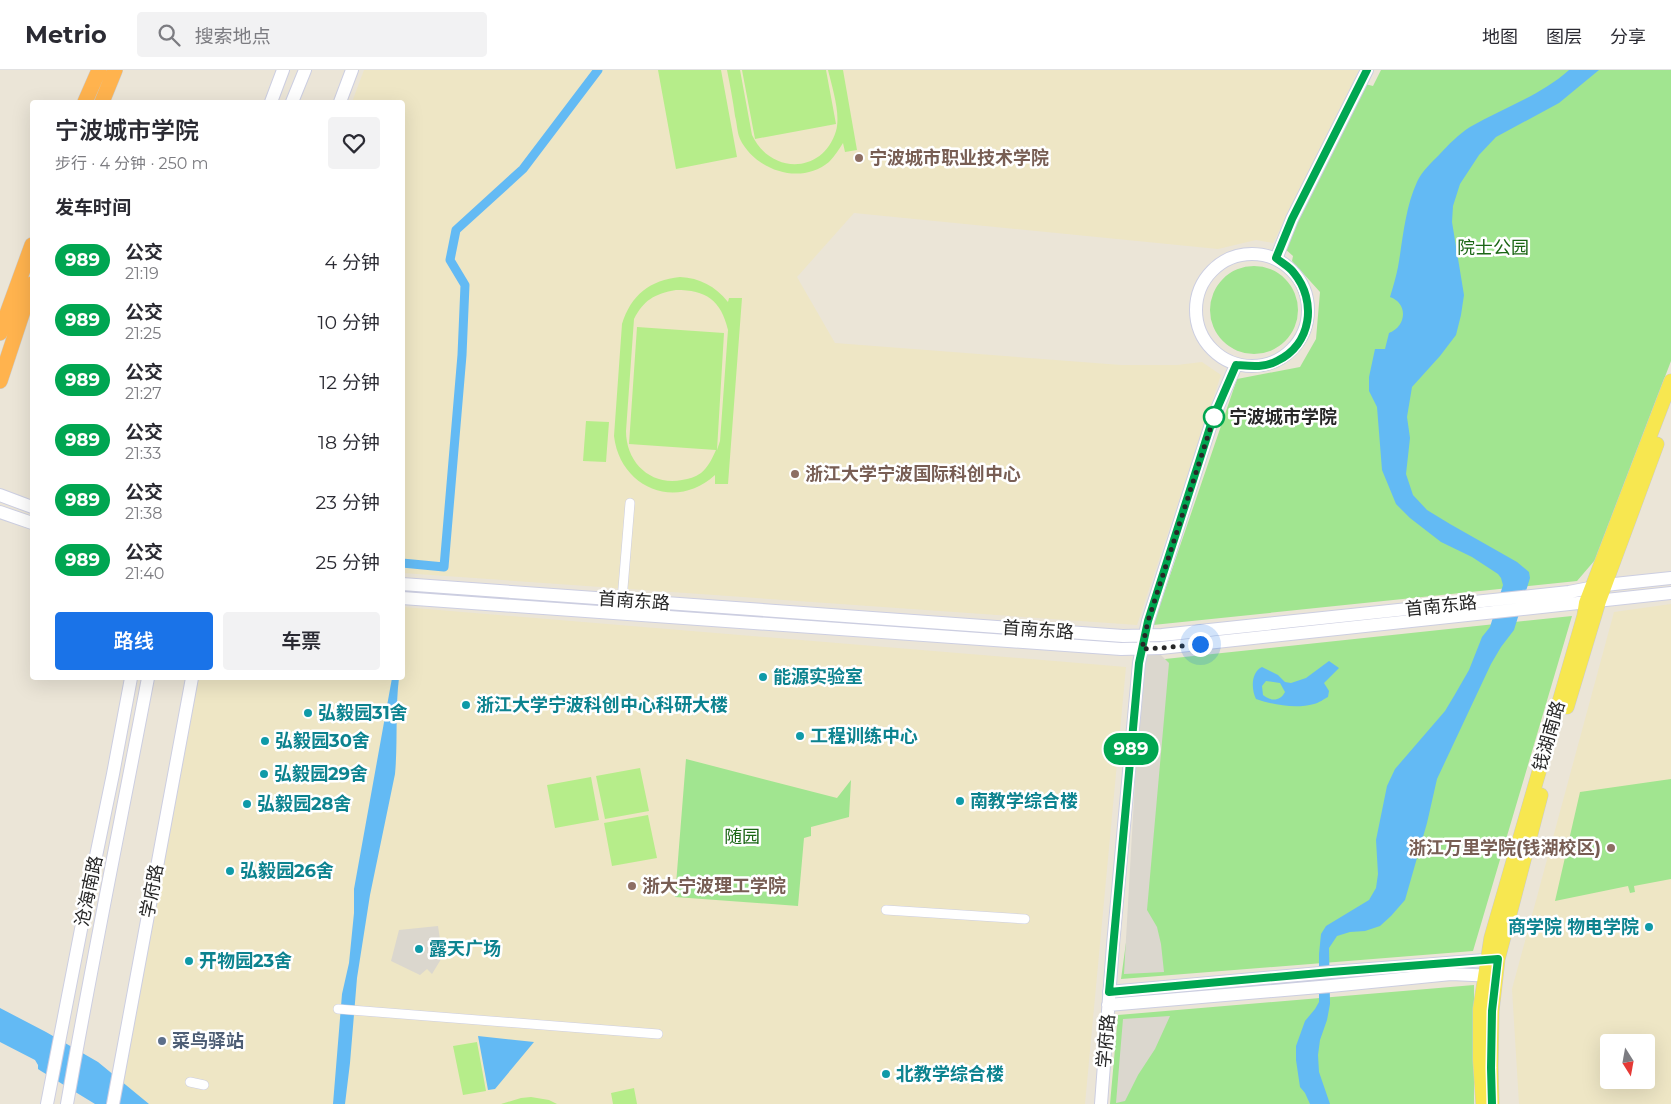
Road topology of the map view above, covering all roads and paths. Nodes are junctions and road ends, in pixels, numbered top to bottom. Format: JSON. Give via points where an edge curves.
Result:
{"nodes":[{"id":1,"x":99,"y":70,"type":"edge"},
{"id":2,"x":115,"y":70,"type":"edge"},
{"id":3,"x":283,"y":70,"type":"edge"},
{"id":4,"x":305,"y":70,"type":"edge"},
{"id":5,"x":352,"y":70,"type":"edge"},
{"id":6,"x":1367,"y":70,"type":"edge"},
{"id":7,"x":86,"y":100,"type":"edge"},
{"id":8,"x":103,"y":100,"type":"edge"},
{"id":9,"x":272,"y":100,"type":"edge"},
{"id":10,"x":293,"y":100,"type":"edge"},
{"id":11,"x":341,"y":100,"type":"edge"},
{"id":12,"x":30,"y":250,"type":"edge"},
{"id":13,"x":1276,"y":258,"type":"junction"},
{"id":14,"x":30,"y":290,"type":"edge"},
{"id":15,"x":0,"y":333,"type":"edge"},
{"id":16,"x":1236,"y":365,"type":"junction"},
{"id":17,"x":0,"y":381,"type":"edge"},
{"id":18,"x":1671,"y":381,"type":"edge"},
{"id":19,"x":1671,"y":405,"type":"edge"},
{"id":20,"x":0,"y":496,"type":"edge"},
{"id":21,"x":630,"y":503,"type":"dead end"},
{"id":22,"x":30,"y":506,"type":"edge"},
{"id":23,"x":0,"y":512,"type":"edge"},
{"id":24,"x":30,"y":522,"type":"edge"},
{"id":25,"x":1671,"y":578,"type":"edge"},
{"id":26,"x":405,"y":584,"type":"edge"},
{"id":27,"x":1599,"y":587,"type":"junction"},
{"id":28,"x":1671,"y":593,"type":"edge"},
{"id":29,"x":405,"y":598,"type":"edge"},
{"id":30,"x":622,"y":600,"type":"junction"},
{"id":31,"x":1593,"y":602,"type":"junction"},
{"id":32,"x":1145,"y":636,"type":"junction"},
{"id":33,"x":1142,"y":649,"type":"junction"},
{"id":34,"x":131,"y":680,"type":"edge"},
{"id":35,"x":148,"y":680,"type":"edge"},
{"id":36,"x":192,"y":680,"type":"edge"},
{"id":37,"x":886,"y":910,"type":"dead end"},
{"id":38,"x":1025,"y":919,"type":"dead end"},
{"id":39,"x":1492,"y":960,"type":"junction"},
{"id":40,"x":1490,"y":976,"type":"junction"},
{"id":41,"x":1109,"y":998,"type":"junction"},
{"id":42,"x":338,"y":1010,"type":"dead end"},
{"id":43,"x":658,"y":1034,"type":"dead end"},
{"id":44,"x":190,"y":1082,"type":"dead end"},
{"id":45,"x":204,"y":1085,"type":"dead end"},
{"id":46,"x":68,"y":1099,"type":"edge"},
{"id":47,"x":47,"y":1104,"type":"edge"},
{"id":48,"x":113,"y":1104,"type":"edge"},
{"id":49,"x":1101,"y":1104,"type":"edge"},
{"id":50,"x":1483,"y":1104,"type":"edge"},
{"id":51,"x":1492,"y":1104,"type":"edge"}],
"edges":[{"from":1,"to":7,"type":"highway"},
{"from":2,"to":8,"type":"highway"},
{"from":3,"to":9,"type":"main road"},
{"from":4,"to":10,"type":"main road"},
{"from":5,"to":11,"type":"main road"},
{"from":6,"to":13,"type":"main road","via":[[1292,219]]},
{"from":12,"to":15,"type":"highway"},
{"from":13,"to":16,"type":"main road","via":[[1294,271],[1305,289],[1309,309],[1306,330],[1294,348],[1278,361],[1257,367]]},
{"from":13,"to":16,"type":"main road","via":[[1240,255],[1222,262],[1208,274],[1198,290],[1195,308],[1197,327],[1206,344],[1219,357]]},
{"from":14,"to":17,"type":"highway"},
{"from":16,"to":32,"type":"main road","name":"学府路","via":[[1213,418]]},
{"from":18,"to":27,"type":"main road","name":"钱湖南路"},
{"from":19,"to":27,"type":"main road","name":"钱湖南路"},
{"from":20,"to":22,"type":"main road"},
{"from":21,"to":30,"type":"street"},
{"from":23,"to":24,"type":"main road"},
{"from":25,"to":27,"type":"main road","name":"首南东路"},
{"from":26,"to":30,"type":"main road","name":"首南东路"},
{"from":27,"to":31,"type":"main road","name":"钱湖南路"},
{"from":27,"to":32,"type":"main road","name":"首南东路"},
{"from":28,"to":31,"type":"main road","name":"首南东路"},
{"from":29,"to":33,"type":"main road","name":"首南东路"},
{"from":30,"to":32,"type":"main road","name":"首南东路"},
{"from":31,"to":33,"type":"main road","name":"首南东路"},
{"from":31,"to":39,"type":"main road","name":"钱湖南路"},
{"from":32,"to":33,"type":"main road","name":"学府路"},
{"from":33,"to":41,"type":"main road","name":"学府路"},
{"from":34,"to":47,"type":"main road","name":"沧海南路"},
{"from":35,"to":46,"type":"main road","name":"沧海南路"},
{"from":36,"to":48,"type":"main road","name":"学府路"},
{"from":37,"to":38,"type":"street"},
{"from":39,"to":40,"type":"main road","name":"钱湖南路"},
{"from":39,"to":41,"type":"main road","via":[[1307,974]]},
{"from":40,"to":41,"type":"main road","via":[[1451,974],[1309,988]]},
{"from":40,"to":50,"type":"main road","name":"钱湖南路","via":[[1480,1009]]},
{"from":40,"to":51,"type":"main road","name":"钱湖南路"},
{"from":41,"to":49,"type":"main road","name":"学府路"},
{"from":42,"to":43,"type":"street"},
{"from":44,"to":45,"type":"street"}]}
